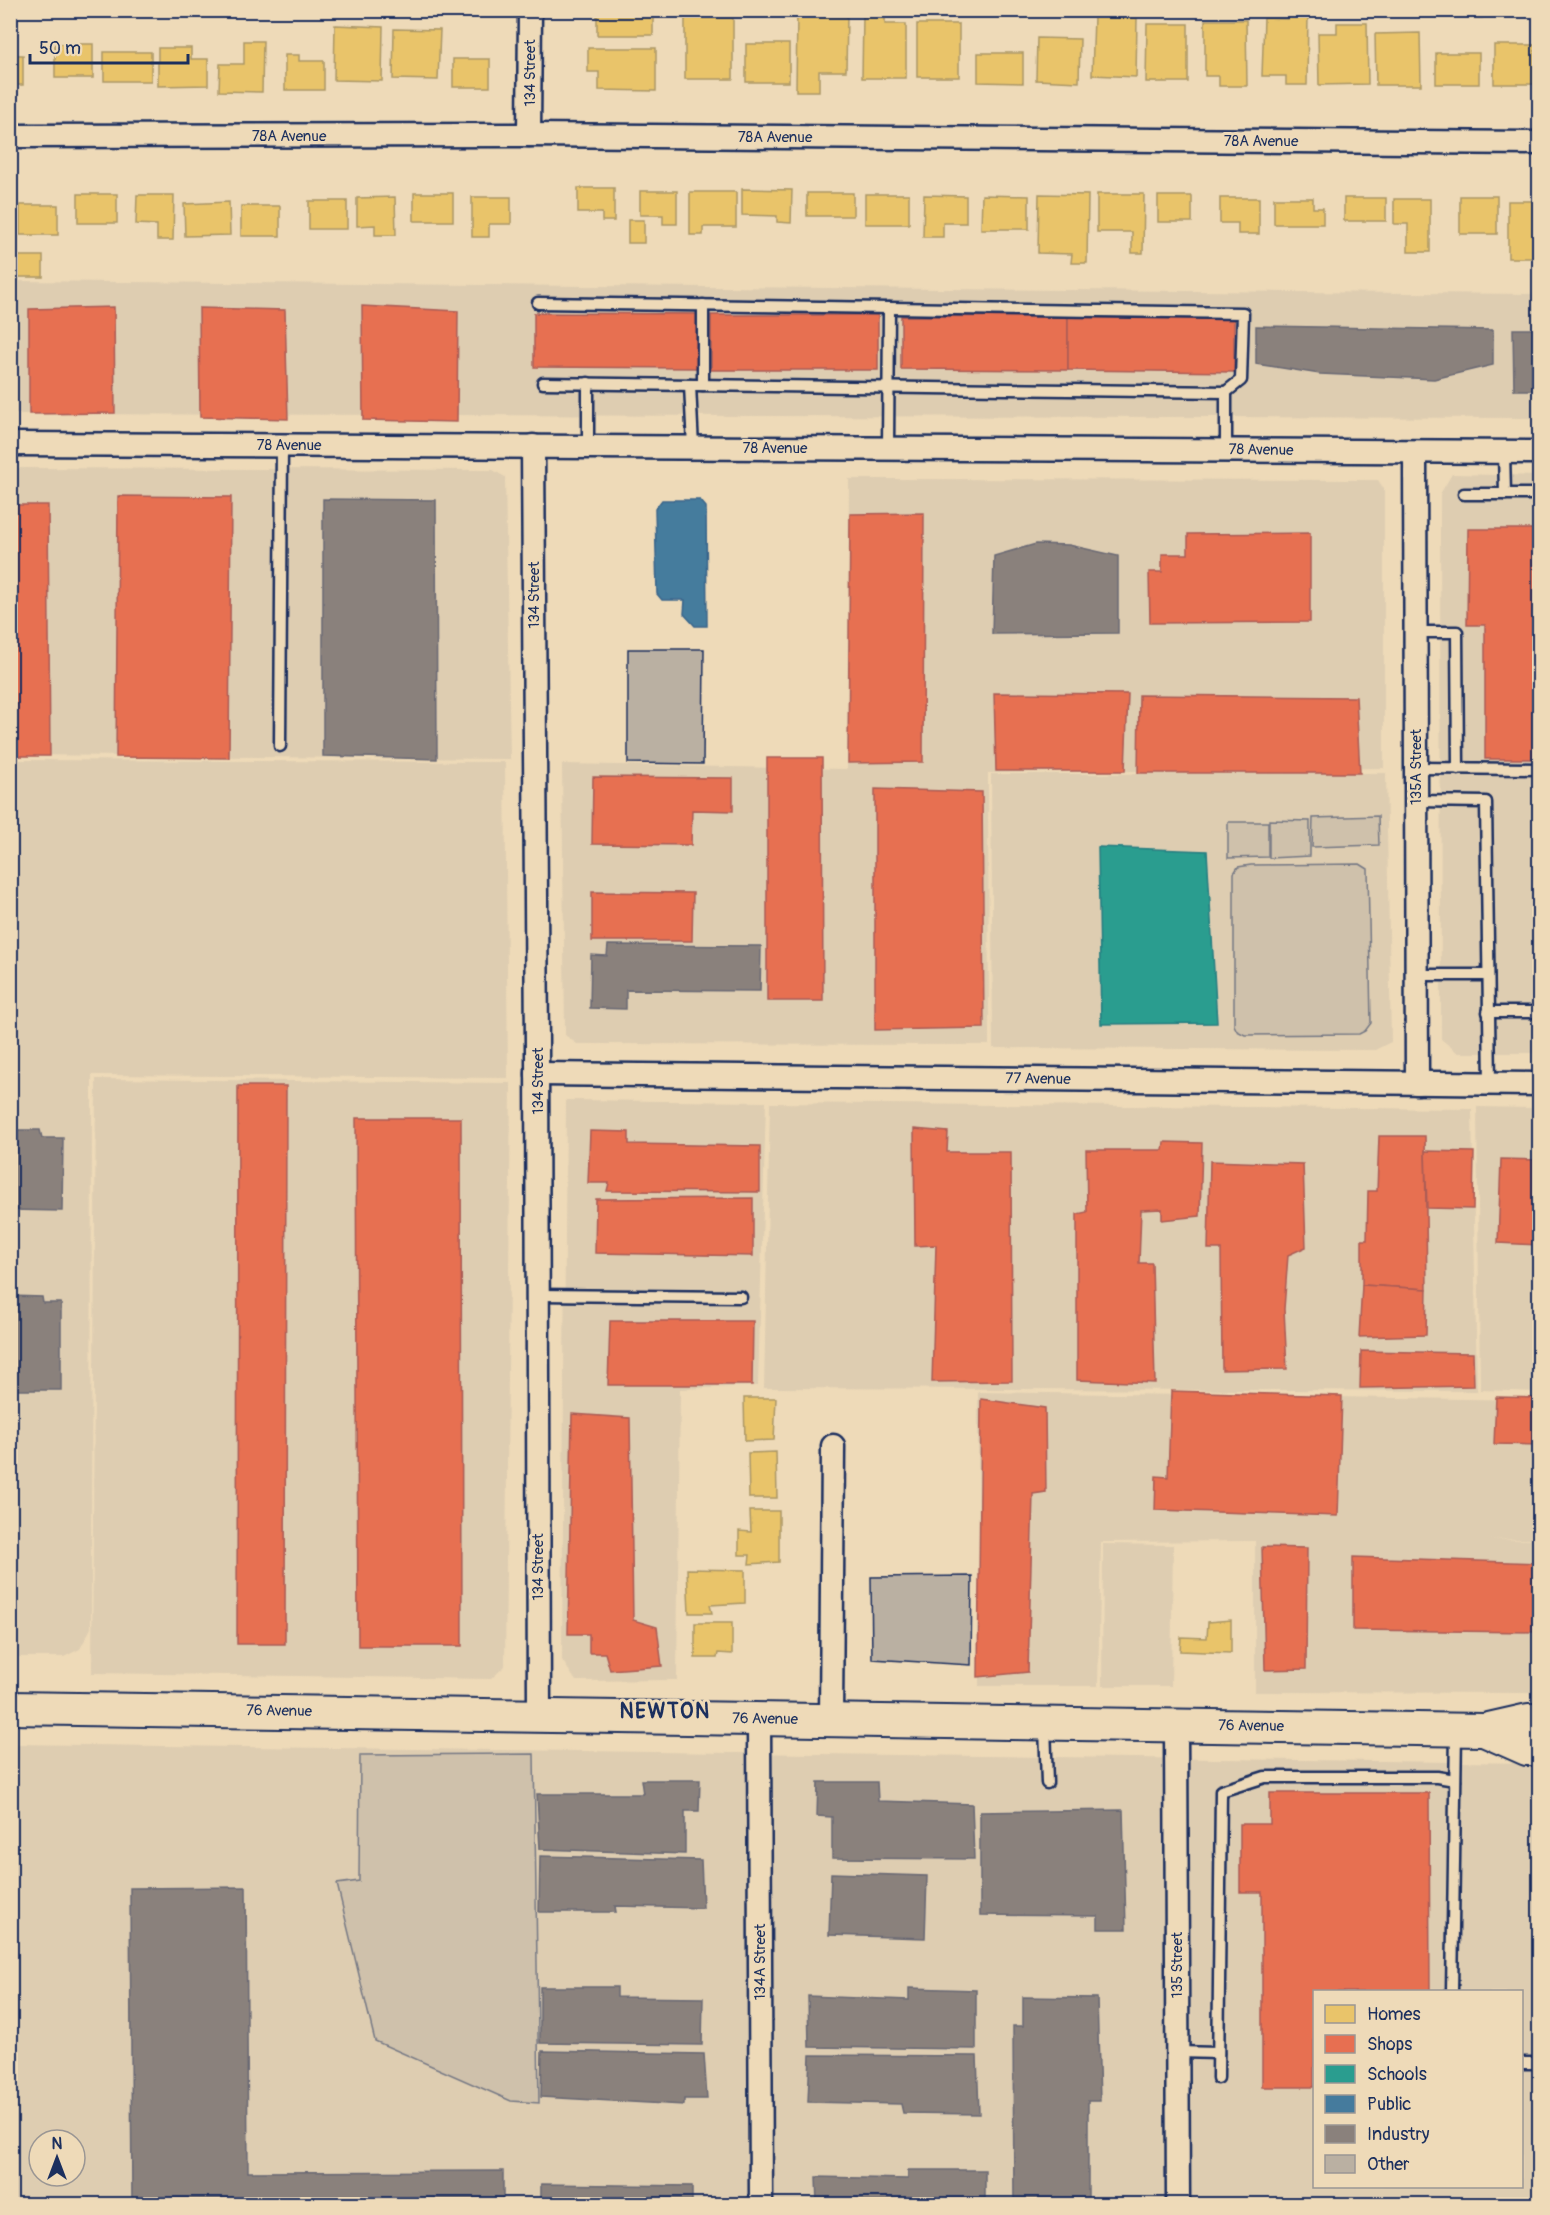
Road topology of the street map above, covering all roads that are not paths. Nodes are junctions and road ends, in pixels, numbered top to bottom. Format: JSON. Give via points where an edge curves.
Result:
{"nodes":[{"id":1,"x":530,"y":10,"type":"edge"},
{"id":2,"x":529,"y":135,"type":"junction"},
{"id":3,"x":10,"y":136,"type":"edge"},
{"id":4,"x":1539,"y":143,"type":"edge"},
{"id":5,"x":538,"y":303,"type":"dead end"},
{"id":6,"x":703,"y":305,"type":"junction"},
{"id":7,"x":889,"y":308,"type":"junction"},
{"id":8,"x":543,"y":382,"type":"dead end"},
{"id":9,"x":588,"y":383,"type":"junction"},
{"id":10,"x":690,"y":385,"type":"junction"},
{"id":11,"x":703,"y":385,"type":"junction"},
{"id":12,"x":887,"y":388,"type":"junction"},
{"id":13,"x":1226,"y":392,"type":"junction"},
{"id":14,"x":10,"y":444,"type":"edge"},
{"id":15,"x":282,"y":445,"type":"junction"},
{"id":16,"x":533,"y":446,"type":"junction"},
{"id":17,"x":588,"y":447,"type":"junction"},
{"id":18,"x":693,"y":447,"type":"junction"},
{"id":19,"x":888,"y":448,"type":"junction"},
{"id":20,"x":1226,"y":449,"type":"junction"},
{"id":21,"x":1415,"y":452,"type":"junction"},
{"id":22,"x":1504,"y":452,"type":"junction"},
{"id":23,"x":1539,"y":452,"type":"edge"},
{"id":24,"x":1464,"y":494,"type":"dead end"},
{"id":25,"x":1506,"y":494,"type":"junction"},
{"id":26,"x":1539,"y":494,"type":"edge"},
{"id":27,"x":1415,"y":632,"type":"junction"},
{"id":28,"x":280,"y":746,"type":"dead end"},
{"id":29,"x":1416,"y":768,"type":"junction"},
{"id":30,"x":1458,"y":769,"type":"junction"},
{"id":31,"x":1539,"y":769,"type":"edge"},
{"id":32,"x":1416,"y":801,"type":"junction"},
{"id":33,"x":1416,"y":975,"type":"junction"},
{"id":34,"x":1488,"y":975,"type":"junction"},
{"id":35,"x":1488,"y":1012,"type":"junction"},
{"id":36,"x":1539,"y":1012,"type":"edge"},
{"id":37,"x":537,"y":1074,"type":"junction"},
{"id":38,"x":1417,"y":1083,"type":"junction"},
{"id":39,"x":1490,"y":1084,"type":"junction"},
{"id":40,"x":1539,"y":1084,"type":"edge"},
{"id":41,"x":538,"y":1295,"type":"junction"},
{"id":42,"x":741,"y":1297,"type":"dead end"},
{"id":43,"x":833,"y":1446,"type":"dead end"},
{"id":44,"x":10,"y":1708,"type":"edge"},
{"id":45,"x":539,"y":1715,"type":"junction"},
{"id":46,"x":759,"y":1719,"type":"junction"},
{"id":47,"x":831,"y":1720,"type":"junction"},
{"id":48,"x":1539,"y":1720,"type":"edge"},
{"id":49,"x":1045,"y":1723,"type":"junction"},
{"id":50,"x":1176,"y":1725,"type":"junction"},
{"id":51,"x":1470,"y":1730,"type":"junction"},
{"id":52,"x":1539,"y":1749,"type":"edge"},
{"id":53,"x":1455,"y":1780,"type":"junction"},
{"id":54,"x":1047,"y":1783,"type":"dead end"},
{"id":55,"x":1452,"y":1990,"type":"edge"},
{"id":56,"x":1178,"y":2052,"type":"junction"},
{"id":57,"x":1218,"y":2052,"type":"junction"},
{"id":58,"x":1523,"y":2063,"type":"edge"},
{"id":59,"x":1539,"y":2063,"type":"edge"},
{"id":60,"x":1218,"y":2078,"type":"dead end"},
{"id":61,"x":761,"y":2205,"type":"edge"},
{"id":62,"x":1179,"y":2205,"type":"edge"}],
"edges":[{"from":1,"to":2,"type":"street","name":"134 Street"},
{"from":2,"to":3,"type":"street","name":"78A Avenue"},
{"from":2,"to":4,"type":"street","name":"78A Avenue"},
{"from":5,"to":6,"type":"lane"},
{"from":6,"to":7,"type":"lane"},
{"from":6,"to":11,"type":"lane"},
{"from":7,"to":12,"type":"lane"},
{"from":7,"to":13,"type":"lane","via":[[1243,313],[1241,380]]},
{"from":8,"to":9,"type":"lane"},
{"from":9,"to":10,"type":"lane"},
{"from":9,"to":17,"type":"lane"},
{"from":10,"to":11,"type":"lane"},
{"from":10,"to":18,"type":"lane"},
{"from":11,"to":12,"type":"lane"},
{"from":12,"to":13,"type":"lane"},
{"from":12,"to":19,"type":"lane"},
{"from":13,"to":20,"type":"lane"},
{"from":14,"to":15,"type":"street","name":"78 Avenue"},
{"from":15,"to":16,"type":"street","name":"78 Avenue"},
{"from":15,"to":28,"type":"lane"},
{"from":16,"to":17,"type":"street","name":"78 Avenue"},
{"from":16,"to":37,"type":"street","name":"134 Street"},
{"from":17,"to":18,"type":"street","name":"78 Avenue"},
{"from":18,"to":19,"type":"street","name":"78 Avenue"},
{"from":19,"to":20,"type":"street","name":"78 Avenue"},
{"from":20,"to":21,"type":"street","name":"78 Avenue"},
{"from":21,"to":22,"type":"street","name":"78 Avenue"},
{"from":21,"to":27,"type":"street","name":"135A Street"},
{"from":22,"to":23,"type":"street","name":"78 Avenue"},
{"from":22,"to":25,"type":"lane"},
{"from":24,"to":25,"type":"lane"},
{"from":25,"to":26,"type":"lane"},
{"from":27,"to":29,"type":"street","name":"135A Street"},
{"from":27,"to":30,"type":"lane","via":[[1456,632]]},
{"from":29,"to":30,"type":"lane"},
{"from":29,"to":32,"type":"street","name":"135A Street"},
{"from":30,"to":31,"type":"lane"},
{"from":32,"to":33,"type":"street","name":"135A Street"},
{"from":32,"to":34,"type":"lane","via":[[1486,802]]},
{"from":33,"to":34,"type":"lane"},
{"from":33,"to":38,"type":"street","name":"135A Street"},
{"from":34,"to":35,"type":"lane"},
{"from":35,"to":36,"type":"lane"},
{"from":35,"to":39,"type":"lane"},
{"from":37,"to":38,"type":"street","name":"77 Avenue"},
{"from":37,"to":41,"type":"street","name":"134 Street"},
{"from":38,"to":39,"type":"street","name":"77 Avenue"},
{"from":39,"to":40,"type":"street","name":"77 Avenue"},
{"from":41,"to":42,"type":"lane"},
{"from":41,"to":45,"type":"street","name":"134 Street"},
{"from":43,"to":47,"type":"street"},
{"from":44,"to":45,"type":"main road","name":"76 Avenue"},
{"from":45,"to":46,"type":"main road","name":"76 Avenue"},
{"from":46,"to":47,"type":"main road","name":"76 Avenue"},
{"from":46,"to":61,"type":"street","name":"134A Street"},
{"from":47,"to":49,"type":"main road","name":"76 Avenue"},
{"from":48,"to":51,"type":"main road","name":"76 Avenue"},
{"from":49,"to":50,"type":"main road","name":"76 Avenue"},
{"from":49,"to":54,"type":"lane"},
{"from":50,"to":51,"type":"main road","name":"76 Avenue"},
{"from":50,"to":56,"type":"street","name":"135 Street"},
{"from":51,"to":52,"type":"main road","name":"76 Avenue","via":[[1527,1749]]},
{"from":51,"to":53,"type":"lane"},
{"from":53,"to":55,"type":"lane"},
{"from":53,"to":57,"type":"lane","via":[[1265,1777],[1221,1791]]},
{"from":56,"to":57,"type":"lane"},
{"from":56,"to":62,"type":"street","name":"135 Street"},
{"from":57,"to":60,"type":"lane"},
{"from":58,"to":59,"type":"lane"}]}
